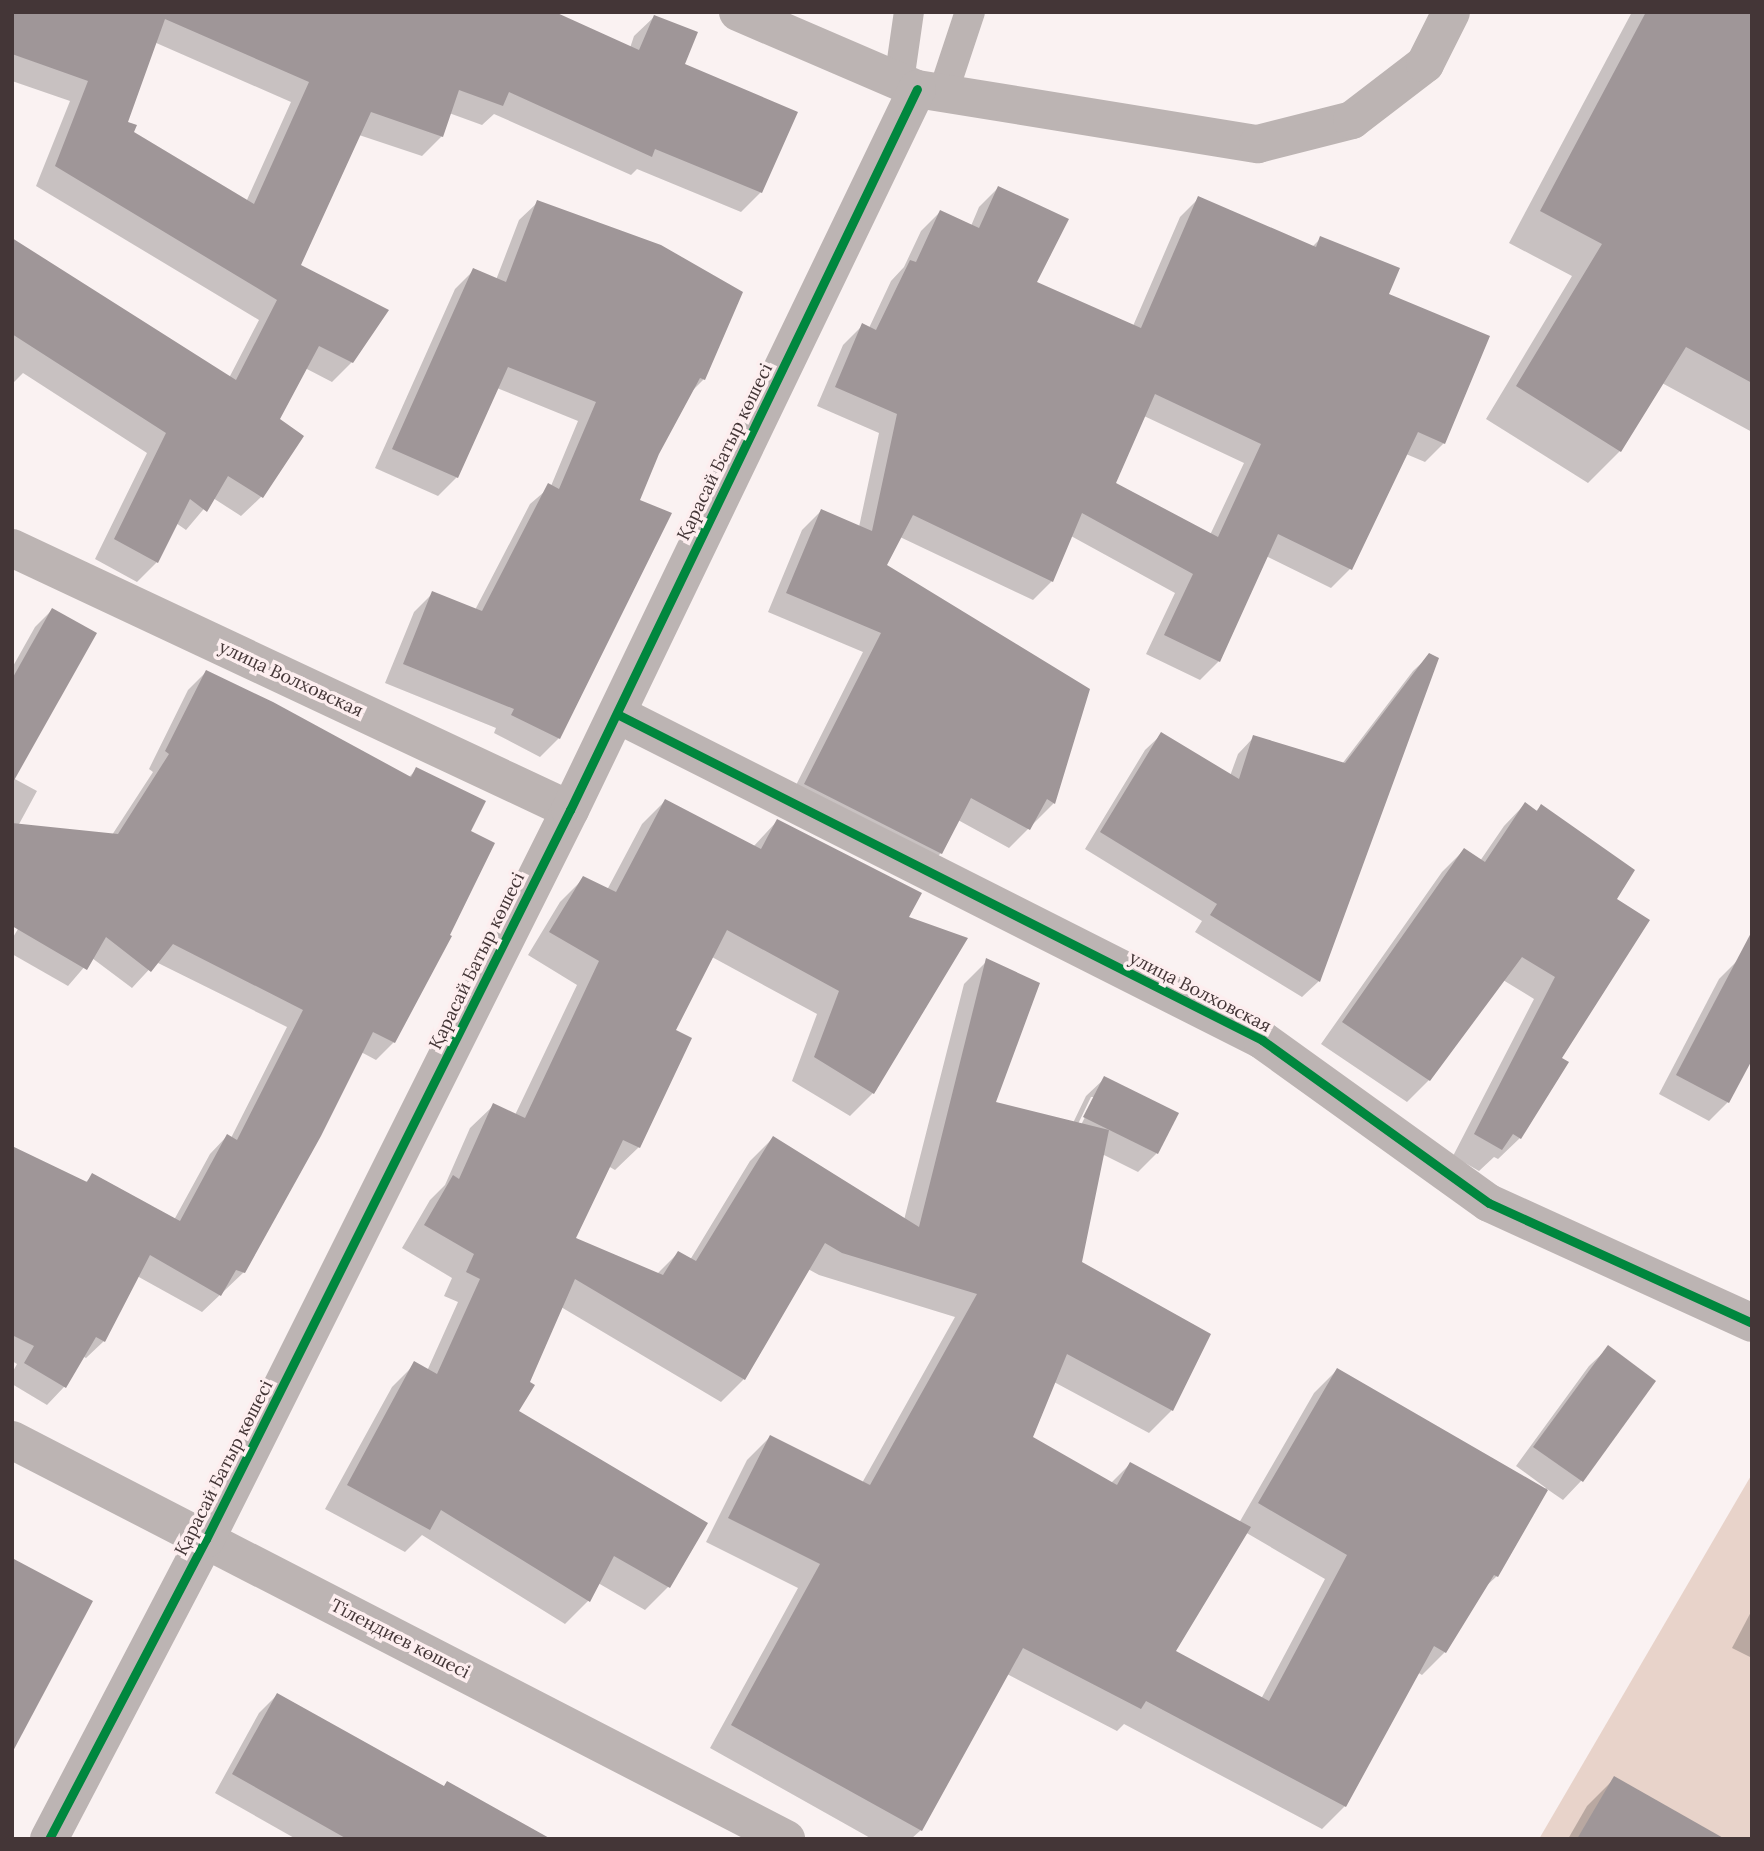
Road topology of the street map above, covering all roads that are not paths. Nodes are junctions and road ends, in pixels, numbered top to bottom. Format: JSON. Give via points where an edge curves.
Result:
{"nodes":[{"id":1,"x":738,"y":12,"type":"edge"},
{"id":2,"x":909,"y":12,"type":"edge"},
{"id":3,"x":970,"y":12,"type":"edge"},
{"id":4,"x":1451,"y":12,"type":"edge"},
{"id":5,"x":919,"y":88,"type":"junction"},
{"id":6,"x":12,"y":548,"type":"edge"},
{"id":7,"x":617,"y":714,"type":"junction"},
{"id":8,"x":570,"y":810,"type":"junction"},
{"id":9,"x":1752,"y":1323,"type":"edge"},
{"id":10,"x":12,"y":1440,"type":"edge"},
{"id":11,"x":206,"y":1539,"type":"junction"},
{"id":12,"x":49,"y":1839,"type":"edge"},
{"id":13,"x":786,"y":1839,"type":"edge"}],
"edges":[{"from":1,"to":5,"type":"street"},
{"from":2,"to":5,"type":"lane"},
{"from":3,"to":5,"type":"lane"},
{"from":4,"to":5,"type":"street","via":[[1424,64],[1352,120],[1258,144]]},
{"from":5,"to":7,"type":"street","name":"Қарасай Батыр көшесі"},
{"from":6,"to":8,"type":"street","name":"улица Волховская"},
{"from":7,"to":8,"type":"street","name":"Қарасай Батыр көшесі"},
{"from":7,"to":9,"type":"street","name":"улица Волховская","via":[[1262,1040],[1489,1203]]},
{"from":8,"to":11,"type":"street","name":"Қарасай Батыр көшесі"},
{"from":10,"to":11,"type":"street","name":"Тілендиев көшесі"},
{"from":11,"to":12,"type":"street","name":"Қарасай Батыр көшесі"},
{"from":11,"to":13,"type":"street","name":"Тілендиев көшесі"}]}
